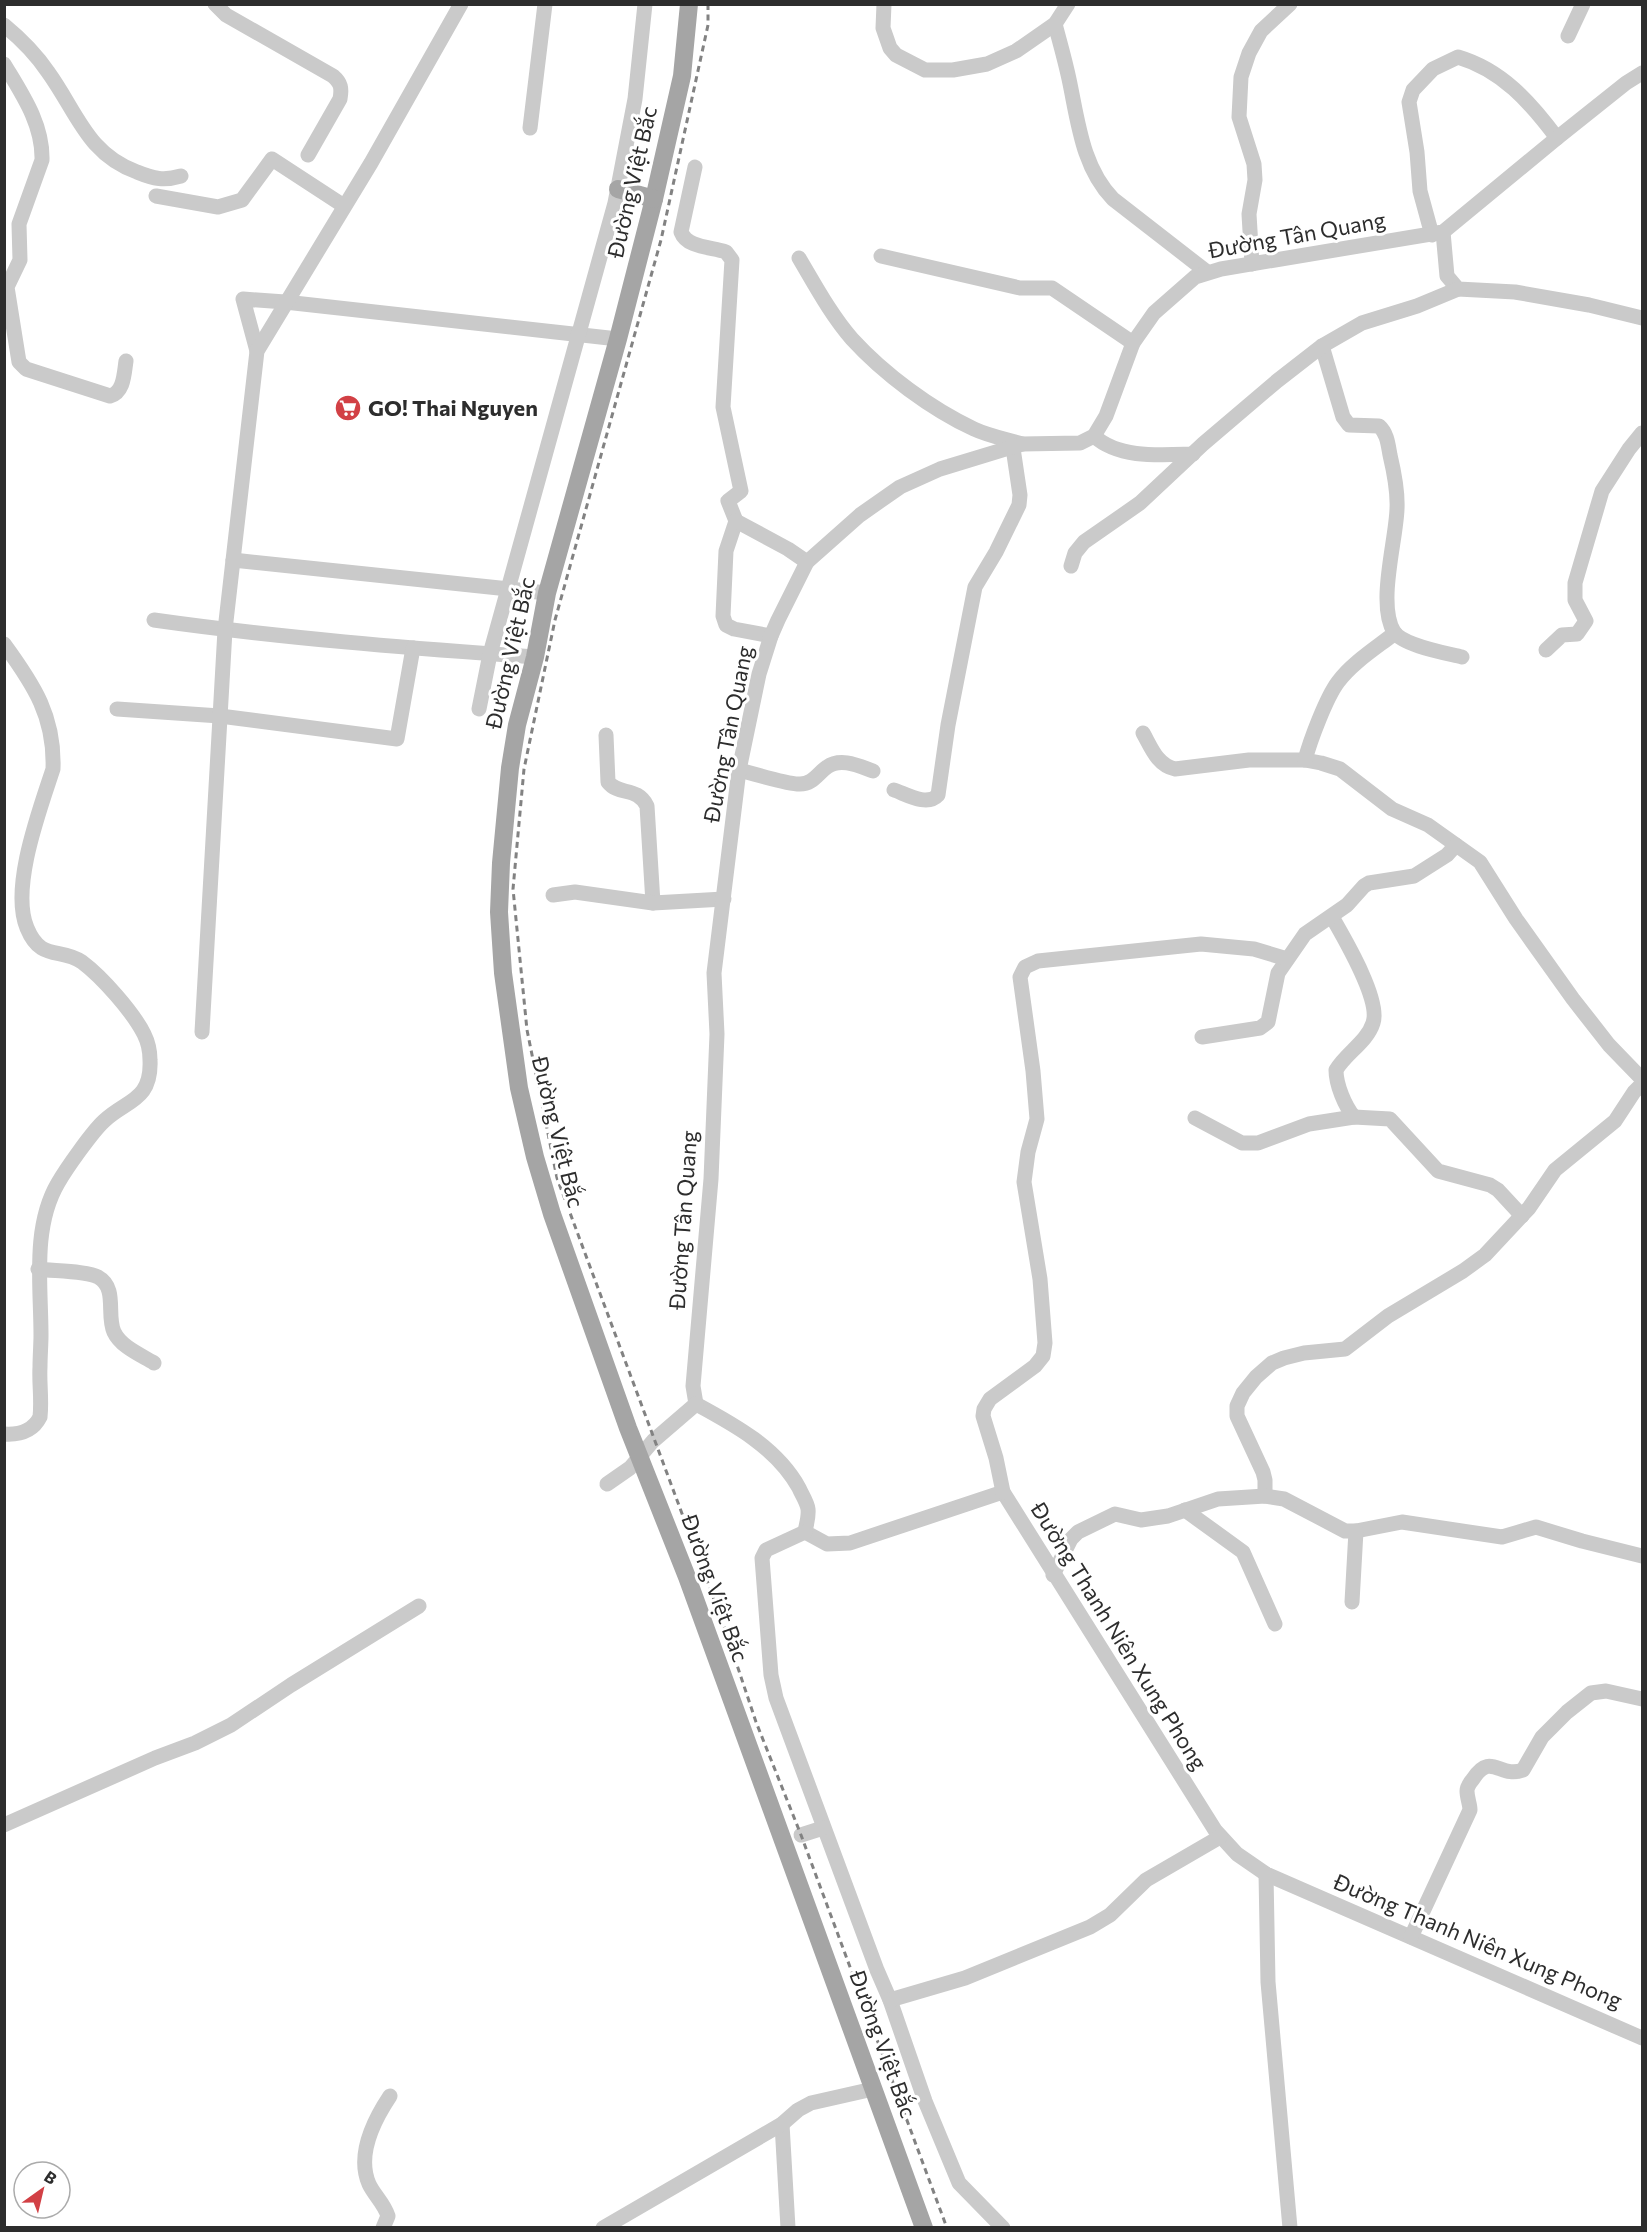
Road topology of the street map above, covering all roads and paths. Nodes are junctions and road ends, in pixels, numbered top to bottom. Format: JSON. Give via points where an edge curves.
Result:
{"nodes":[{"id":1,"x":215,"y":4,"type":"edge"},
{"id":2,"x":461,"y":4,"type":"edge"},
{"id":3,"x":546,"y":4,"type":"edge"},
{"id":4,"x":645,"y":4,"type":"edge"},
{"id":5,"x":689,"y":4,"type":"edge"},
{"id":6,"x":884,"y":4,"type":"edge"},
{"id":7,"x":1068,"y":4,"type":"edge"},
{"id":8,"x":1290,"y":4,"type":"edge"},
{"id":9,"x":1583,"y":4,"type":"edge"},
{"id":10,"x":1055,"y":24,"type":"junction"},
{"id":11,"x":4,"y":25,"type":"edge"},
{"id":12,"x":1568,"y":36,"type":"dead end"},
{"id":13,"x":4,"y":64,"type":"edge"},
{"id":14,"x":1642,"y":74,"type":"edge"},
{"id":15,"x":530,"y":128,"type":"dead end"},
{"id":16,"x":1557,"y":138,"type":"junction"},
{"id":17,"x":308,"y":155,"type":"dead end"},
{"id":18,"x":695,"y":167,"type":"dead end"},
{"id":19,"x":181,"y":176,"type":"dead end"},
{"id":20,"x":618,"y":189,"type":"junction"},
{"id":21,"x":156,"y":196,"type":"dead end"},
{"id":22,"x":654,"y":199,"type":"junction"},
{"id":23,"x":344,"y":206,"type":"junction"},
{"id":24,"x":1438,"y":233,"type":"junction"},
{"id":25,"x":881,"y":256,"type":"dead end"},
{"id":26,"x":799,"y":258,"type":"dead end"},
{"id":27,"x":1252,"y":264,"type":"junction"},
{"id":28,"x":1207,"y":272,"type":"junction"},
{"id":29,"x":7,"y":277,"type":"edge"},
{"id":30,"x":1458,"y":289,"type":"junction"},
{"id":31,"x":285,"y":302,"type":"junction"},
{"id":32,"x":1642,"y":318,"type":"edge"},
{"id":33,"x":579,"y":335,"type":"junction"},
{"id":34,"x":618,"y":339,"type":"junction"},
{"id":35,"x":1133,"y":343,"type":"junction"},
{"id":36,"x":1322,"y":346,"type":"junction"},
{"id":37,"x":257,"y":351,"type":"junction"},
{"id":38,"x":126,"y":361,"type":"dead end"},
{"id":39,"x":1642,"y":433,"type":"edge"},
{"id":40,"x":1094,"y":436,"type":"junction"},
{"id":41,"x":1018,"y":446,"type":"junction"},
{"id":42,"x":1192,"y":454,"type":"junction"},
{"id":43,"x":736,"y":521,"type":"junction"},
{"id":44,"x":233,"y":560,"type":"junction"},
{"id":45,"x":807,"y":562,"type":"junction"},
{"id":46,"x":1071,"y":566,"type":"dead end"},
{"id":47,"x":509,"y":588,"type":"junction"},
{"id":48,"x":548,"y":593,"type":"junction"},
{"id":49,"x":154,"y":620,"type":"dead end"},
{"id":50,"x":225,"y":630,"type":"junction"},
{"id":51,"x":1395,"y":633,"type":"junction"},
{"id":52,"x":771,"y":636,"type":"junction"},
{"id":53,"x":4,"y":644,"type":"edge"},
{"id":54,"x":413,"y":648,"type":"junction"},
{"id":55,"x":1546,"y":650,"type":"dead end"},
{"id":56,"x":490,"y":654,"type":"junction"},
{"id":57,"x":535,"y":657,"type":"junction"},
{"id":58,"x":1462,"y":657,"type":"dead end"},
{"id":59,"x":479,"y":709,"type":"dead end"},
{"id":60,"x":117,"y":710,"type":"dead end"},
{"id":61,"x":220,"y":716,"type":"junction"},
{"id":62,"x":1143,"y":733,"type":"dead end"},
{"id":63,"x":606,"y":735,"type":"dead end"},
{"id":64,"x":1305,"y":760,"type":"junction"},
{"id":65,"x":739,"y":770,"type":"junction"},
{"id":66,"x":873,"y":771,"type":"dead end"},
{"id":67,"x":894,"y":790,"type":"dead end"},
{"id":68,"x":1456,"y":845,"type":"junction"},
{"id":69,"x":553,"y":895,"type":"dead end"},
{"id":70,"x":724,"y":899,"type":"junction"},
{"id":71,"x":653,"y":903,"type":"junction"},
{"id":72,"x":1332,"y":917,"type":"junction"},
{"id":73,"x":1287,"y":959,"type":"junction"},
{"id":74,"x":202,"y":1032,"type":"dead end"},
{"id":75,"x":1202,"y":1037,"type":"dead end"},
{"id":76,"x":1642,"y":1079,"type":"edge"},
{"id":77,"x":1642,"y":1084,"type":"edge"},
{"id":78,"x":1354,"y":1117,"type":"junction"},
{"id":79,"x":1195,"y":1118,"type":"dead end"},
{"id":80,"x":1522,"y":1216,"type":"junction"},
{"id":81,"x":38,"y":1269,"type":"junction"},
{"id":82,"x":154,"y":1363,"type":"dead end"},
{"id":83,"x":696,"y":1404,"type":"junction"},
{"id":84,"x":4,"y":1434,"type":"edge"},
{"id":85,"x":640,"y":1456,"type":"junction"},
{"id":86,"x":607,"y":1484,"type":"dead end"},
{"id":87,"x":1003,"y":1492,"type":"junction"},
{"id":88,"x":1265,"y":1496,"type":"junction"},
{"id":89,"x":1185,"y":1510,"type":"junction"},
{"id":90,"x":1356,"y":1531,"type":"junction"},
{"id":91,"x":805,"y":1532,"type":"junction"},
{"id":92,"x":1642,"y":1556,"type":"edge"},
{"id":93,"x":1053,"y":1575,"type":"junction"},
{"id":94,"x":1352,"y":1602,"type":"dead end"},
{"id":95,"x":419,"y":1606,"type":"dead end"},
{"id":96,"x":1275,"y":1624,"type":"dead end"},
{"id":97,"x":1642,"y":1699,"type":"edge"},
{"id":98,"x":4,"y":1825,"type":"edge"},
{"id":99,"x":823,"y":1828,"type":"junction"},
{"id":100,"x":801,"y":1835,"type":"dead end"},
{"id":101,"x":1220,"y":1837,"type":"junction"},
{"id":102,"x":1266,"y":1874,"type":"junction"},
{"id":103,"x":1411,"y":1937,"type":"junction"},
{"id":104,"x":890,"y":2000,"type":"junction"},
{"id":105,"x":1642,"y":2038,"type":"edge"},
{"id":106,"x":873,"y":2089,"type":"junction"},
{"id":107,"x":390,"y":2096,"type":"dead end"},
{"id":108,"x":782,"y":2124,"type":"junction"},
{"id":109,"x":383,"y":2228,"type":"edge"},
{"id":110,"x":603,"y":2228,"type":"edge"},
{"id":111,"x":788,"y":2228,"type":"edge"},
{"id":112,"x":924,"y":2228,"type":"edge"},
{"id":113,"x":1003,"y":2228,"type":"edge"},
{"id":114,"x":1290,"y":2228,"type":"edge"}],
"edges":[{"from":1,"to":17,"type":"street","via":[[226,15],[339,82],[340,99]]},
{"from":2,"to":23,"type":"street"},
{"from":3,"to":15,"type":"street"},
{"from":4,"to":20,"type":"street","via":[[635,99]]},
{"from":5,"to":22,"type":"main road","name":"Đường Việt Bắc","via":[[681,76]]},
{"from":6,"to":10,"type":"street","via":[[883,28],[890,48],[906,62],[925,69],[953,70],[987,64],[1016,51]]},
{"from":7,"to":10,"type":"street"},
{"from":8,"to":27,"type":"street","via":[[1261,31],[1242,77],[1239,117],[1255,180],[1249,214]]},
{"from":9,"to":12,"type":"street"},
{"from":10,"to":28,"type":"street","via":[[1082,140],[1101,187]]},
{"from":11,"to":19,"type":"street","via":[[29,47],[101,152],[118,164],[153,178]]},
{"from":13,"to":29,"type":"street","via":[[28,103],[42,152],[18,228],[20,260]]},
{"from":14,"to":16,"type":"street"},
{"from":16,"to":24,"type":"street"},
{"from":16,"to":24,"type":"street","via":[[1520,93],[1494,72],[1458,57],[1433,69],[1413,90],[1409,102],[1420,190]]},
{"from":18,"to":43,"type":"street","via":[[682,236],[690,243],[726,252],[732,260],[723,407],[741,491],[728,501]]},
{"from":20,"to":22,"type":"main road"},
{"from":20,"to":33,"type":"street"},
{"from":21,"to":23,"type":"street","via":[[218,207],[242,200],[272,159]]},
{"from":22,"to":34,"type":"main road","name":"Đường Việt Bắc"},
{"from":23,"to":31,"type":"street"},
{"from":24,"to":27,"type":"street","name":"Đường Tân Quang"},
{"from":24,"to":30,"type":"street","via":[[1447,276]]},
{"from":25,"to":35,"type":"street","via":[[1020,288],[1052,288]]},
{"from":26,"to":41,"type":"street","via":[[852,338],[884,369],[942,411]]},
{"from":27,"to":28,"type":"street","name":"Đường Tân Quang"},
{"from":28,"to":35,"type":"street","name":"Đường Tân Quang","via":[[1174,294]]},
{"from":29,"to":38,"type":"street","via":[[21,366],[110,396],[120,390]]},
{"from":30,"to":32,"type":"street","via":[[1515,292]]},
{"from":30,"to":36,"type":"street","via":[[1362,323]]},
{"from":31,"to":33,"type":"street"},
{"from":31,"to":37,"type":"street"},
{"from":31,"to":37,"type":"street","via":[[243,299]]},
{"from":33,"to":34,"type":"street"},
{"from":33,"to":47,"type":"street"},
{"from":34,"to":48,"type":"main road","name":"Đường Việt Bắc"},
{"from":35,"to":40,"type":"street","name":"Đường Tân Quang","via":[[1106,416]]},
{"from":36,"to":42,"type":"street"},
{"from":36,"to":51,"type":"street","via":[[1349,426],[1379,426],[1388,442],[1397,509],[1388,586]]},
{"from":37,"to":44,"type":"street"},
{"from":39,"to":55,"type":"street","via":[[1602,492],[1575,583],[1575,600],[1586,621],[1577,634],[1562,635]]},
{"from":40,"to":41,"type":"street","name":"Đường Tân Quang","via":[[1080,443]]},
{"from":40,"to":42,"type":"street","via":[[1114,449]]},
{"from":41,"to":45,"type":"street","name":"Đường Tân Quang","via":[[940,469],[900,487],[860,515]]},
{"from":41,"to":67,"type":"street","via":[[1019,505],[975,587],[938,795],[927,801]]},
{"from":42,"to":46,"type":"street","via":[[1140,502],[1084,542]]},
{"from":43,"to":45,"type":"street"},
{"from":43,"to":52,"type":"street","via":[[726,551],[723,616],[726,625],[734,629]]},
{"from":44,"to":47,"type":"street"},
{"from":44,"to":50,"type":"street"},
{"from":45,"to":52,"type":"street","name":"Đường Tân Quang"},
{"from":47,"to":48,"type":"street"},
{"from":47,"to":56,"type":"street"},
{"from":48,"to":57,"type":"main road","name":"Đường Việt Bắc"},
{"from":49,"to":50,"type":"street"},
{"from":50,"to":54,"type":"street"},
{"from":50,"to":61,"type":"street"},
{"from":51,"to":58,"type":"street","via":[[1434,651]]},
{"from":51,"to":64,"type":"street","via":[[1337,683]]},
{"from":52,"to":65,"type":"street","name":"Đường Tân Quang"},
{"from":53,"to":81,"type":"street","via":[[36,691],[51,734],[53,758],[53,770],[25,862],[23,904],[27,929],[44,951],[82,963],[113,992],[143,1032],[150,1062],[140,1095],[102,1122],[58,1182],[45,1219]]},
{"from":54,"to":56,"type":"street"},
{"from":54,"to":61,"type":"street","via":[[397,739]]},
{"from":56,"to":57,"type":"street"},
{"from":56,"to":59,"type":"street"},
{"from":57,"to":85,"type":"main road","name":"Đường Việt Bắc","via":[[510,768],[501,862],[503,973],[519,1088],[535,1157]]},
{"from":60,"to":61,"type":"street"},
{"from":61,"to":74,"type":"street"},
{"from":62,"to":64,"type":"street","via":[[1160,761],[1174,769],[1249,760]]},
{"from":63,"to":71,"type":"street","via":[[608,782],[616,789],[636,794],[646,806]]},
{"from":64,"to":68,"type":"street","via":[[1340,770],[1392,809]]},
{"from":65,"to":66,"type":"street","via":[[800,784],[838,762]]},
{"from":65,"to":70,"type":"street","name":"Đường Tân Quang"},
{"from":68,"to":72,"type":"street","via":[[1418,874],[1369,883]]},
{"from":68,"to":76,"type":"street","via":[[1485,868],[1573,999]]},
{"from":69,"to":71,"type":"street","via":[[575,892]]},
{"from":70,"to":71,"type":"street"},
{"from":70,"to":83,"type":"street","name":"Đường Tân Quang","via":[[714,980],[717,1025],[711,1168],[693,1386]]},
{"from":72,"to":73,"type":"street","via":[[1305,934]]},
{"from":72,"to":78,"type":"street","via":[[1361,968],[1375,1015],[1364,1039],[1336,1071]]},
{"from":73,"to":75,"type":"street","via":[[1276,978],[1268,1022],[1260,1028]]},
{"from":73,"to":87,"type":"street","via":[[1254,949],[1201,944],[1038,961],[1025,967],[1020,992],[1037,1119],[1024,1182],[1040,1279],[1045,1343],[1035,1366],[990,1400],[984,1409]]},
{"from":77,"to":80,"type":"street","via":[[1615,1121],[1555,1170]]},
{"from":78,"to":79,"type":"street","via":[[1309,1124],[1258,1143],[1242,1143]]},
{"from":78,"to":80,"type":"street","via":[[1390,1119],[1438,1171],[1490,1185]]},
{"from":80,"to":88,"type":"street","via":[[1485,1255],[1388,1316],[1352,1345],[1284,1358],[1256,1377],[1243,1393],[1237,1416],[1263,1472]]},
{"from":81,"to":82,"type":"street","via":[[102,1279],[109,1291],[114,1334]]},
{"from":81,"to":84,"type":"street","via":[[40,1417],[22,1433]]},
{"from":83,"to":85,"type":"street"},
{"from":83,"to":91,"type":"street","via":[[771,1452],[790,1472],[809,1512]]},
{"from":85,"to":86,"type":"street"},
{"from":85,"to":106,"type":"main road","name":"Đường Việt Bắc"},
{"from":87,"to":91,"type":"street","name":"Đường Thanh Niên Xung Phong","via":[[850,1543],[827,1544]]},
{"from":87,"to":93,"type":"street","name":"Đường Thanh Niên Xung Phong"},
{"from":88,"to":89,"type":"street","via":[[1218,1499]]},
{"from":88,"to":90,"type":"street","via":[[1284,1499],[1335,1528]]},
{"from":89,"to":93,"type":"street","via":[[1141,1520],[1116,1514],[1087,1528],[1071,1539]]},
{"from":89,"to":96,"type":"street","via":[[1243,1552]]},
{"from":90,"to":92,"type":"street","via":[[1401,1522],[1502,1537],[1536,1527]]},
{"from":90,"to":94,"type":"street"},
{"from":91,"to":99,"type":"street","via":[[766,1550],[762,1558],[776,1698]]},
{"from":93,"to":101,"type":"street","name":"Đường Thanh Niên Xung Phong"},
{"from":95,"to":98,"type":"street","via":[[231,1725]]},
{"from":97,"to":103,"type":"street","via":[[1606,1690],[1591,1693],[1542,1737],[1523,1770],[1511,1772],[1488,1765],[1478,1770],[1468,1785],[1470,1810]]},
{"from":99,"to":100,"type":"street"},
{"from":99,"to":104,"type":"street"},
{"from":101,"to":102,"type":"street","name":"Đường Thanh Niên Xung Phong"},
{"from":101,"to":104,"type":"street","via":[[1146,1880],[1110,1915],[1090,1927],[965,1978]]},
{"from":102,"to":103,"type":"street","name":"Đường Thanh Niên Xung Phong"},
{"from":102,"to":114,"type":"street","via":[[1268,1982]]},
{"from":103,"to":105,"type":"street","name":"Đường Thanh Niên Xung Phong"},
{"from":104,"to":113,"type":"street","via":[[959,2184]]},
{"from":106,"to":108,"type":"street","via":[[816,2101]]},
{"from":106,"to":112,"type":"main road","name":"Đường Việt Bắc"},
{"from":107,"to":109,"type":"street","via":[[376,2118],[365,2165],[369,2184],[388,2216]]},
{"from":108,"to":110,"type":"street"},
{"from":108,"to":111,"type":"street"}]}
